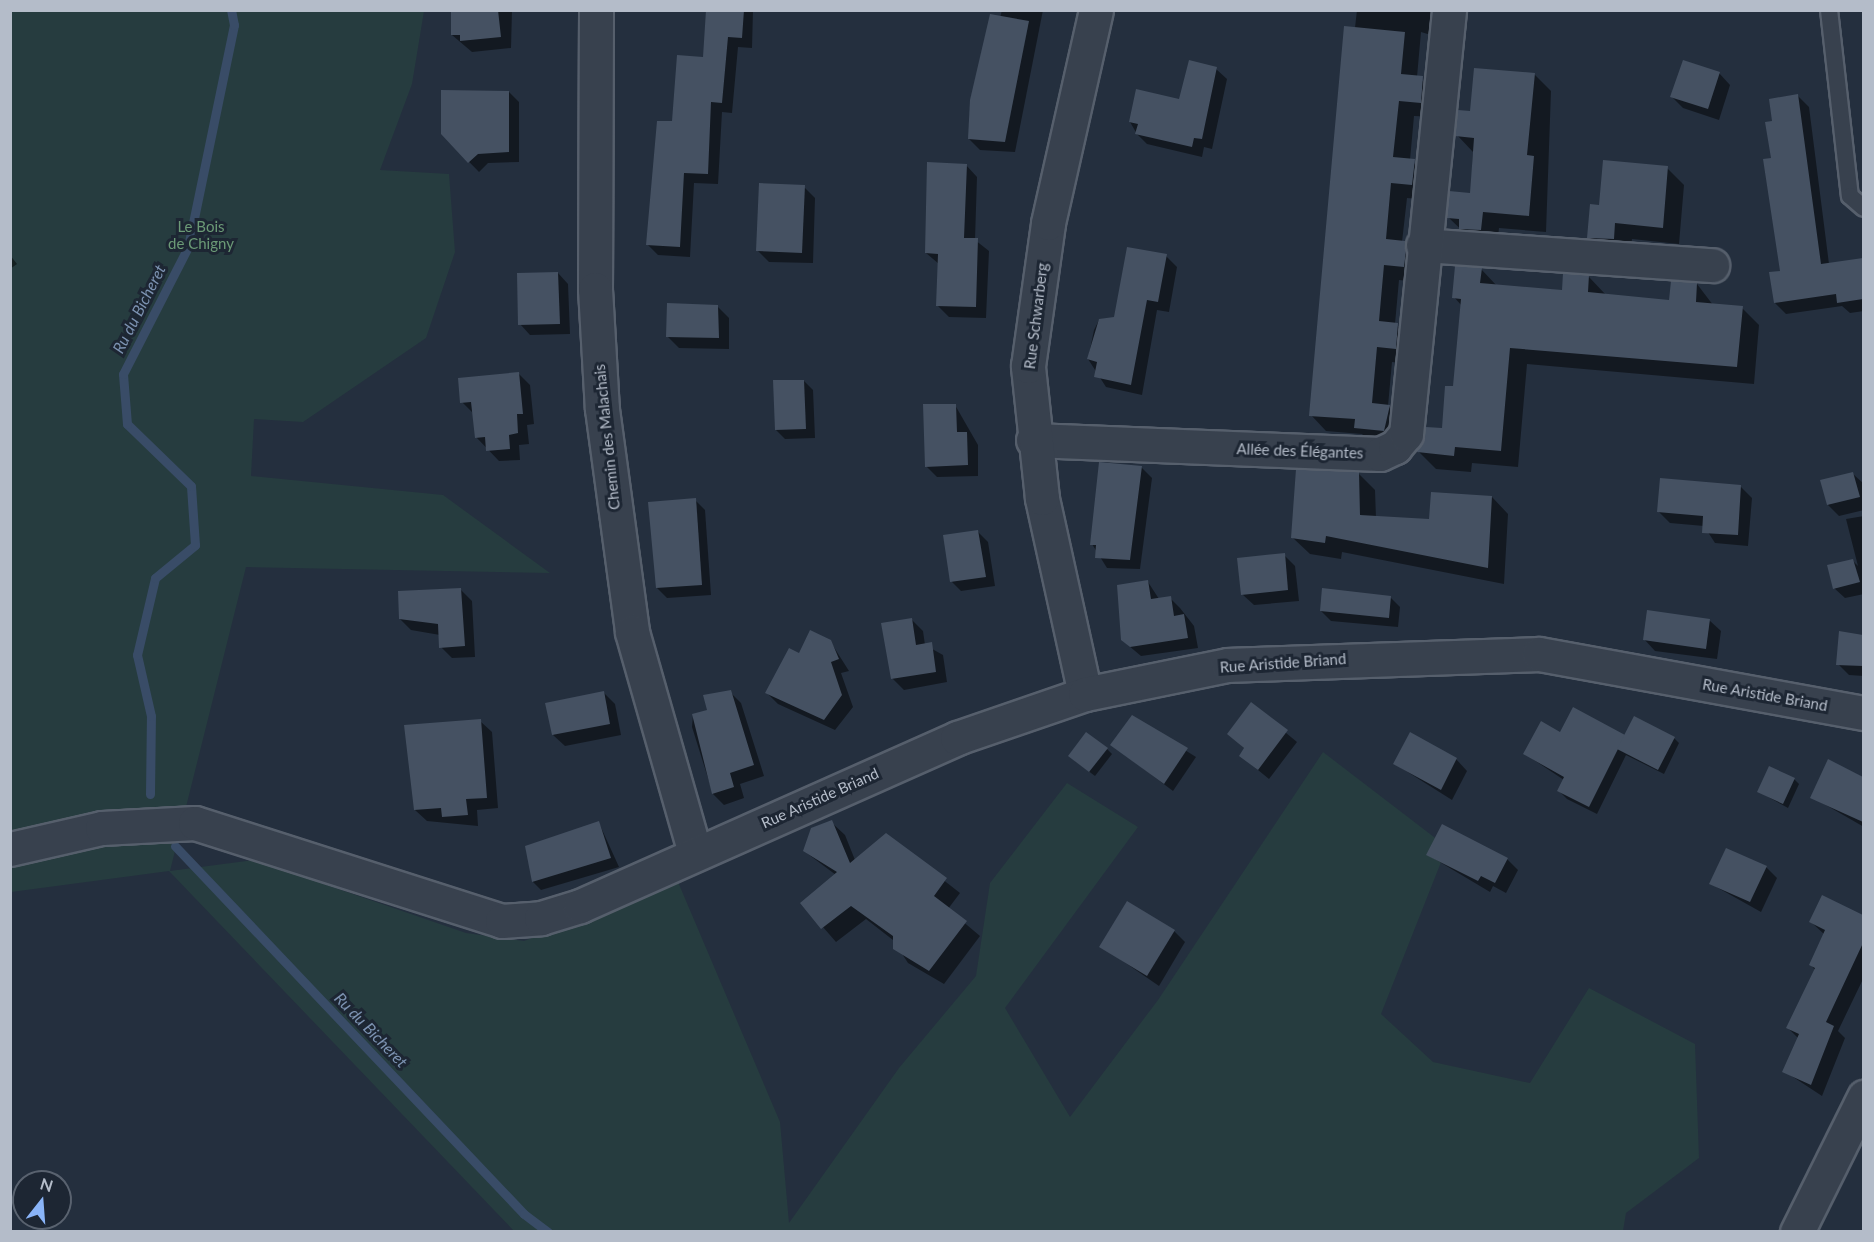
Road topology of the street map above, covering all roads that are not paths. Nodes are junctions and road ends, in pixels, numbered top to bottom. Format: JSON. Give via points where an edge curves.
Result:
{"nodes":[{"id":1,"x":596,"y":10,"type":"edge"},
{"id":2,"x":1096,"y":10,"type":"edge"},
{"id":3,"x":1449,"y":10,"type":"edge"},
{"id":4,"x":1829,"y":10,"type":"edge"},
{"id":5,"x":1863,"y":208,"type":"edge"},
{"id":6,"x":1423,"y":245,"type":"junction"},
{"id":7,"x":1712,"y":265,"type":"dead end"},
{"id":8,"x":1033,"y":440,"type":"junction"},
{"id":9,"x":1085,"y":694,"type":"junction"},
{"id":10,"x":1863,"y":712,"type":"edge"},
{"id":11,"x":10,"y":849,"type":"edge"},
{"id":12,"x":695,"y":853,"type":"junction"},
{"id":13,"x":1863,"y":1096,"type":"edge"},
{"id":14,"x":1797,"y":1232,"type":"edge"}],
"edges":[{"from":1,"to":12,"type":"street","name":"Chemin des Malachais","via":[[595,289],[616,525],[632,632]]},
{"from":2,"to":8,"type":"street","name":"Rue Schwarberg","via":[[1048,223],[1033,322],[1028,366]]},
{"from":3,"to":6,"type":"street","name":"Allée des Élégantes"},
{"from":4,"to":5,"type":"lane","via":[[1850,196]]},
{"from":6,"to":7,"type":"street"},
{"from":6,"to":8,"type":"street","name":"Allée des Élégantes","via":[[1406,434],[1395,447],[1380,454]]},
{"from":8,"to":9,"type":"street","name":"Rue Schwarberg"},
{"from":9,"to":10,"type":"street","name":"Rue Aristide Briand","via":[[1228,665],[1539,654]]},
{"from":9,"to":12,"type":"street","name":"Rue Aristide Briand","via":[[957,738]]},
{"from":11,"to":12,"type":"street","name":"Rue Aristide Briand","via":[[102,828],[195,823],[502,921],[541,918],[580,906]]},
{"from":13,"to":14,"type":"street"}]}
